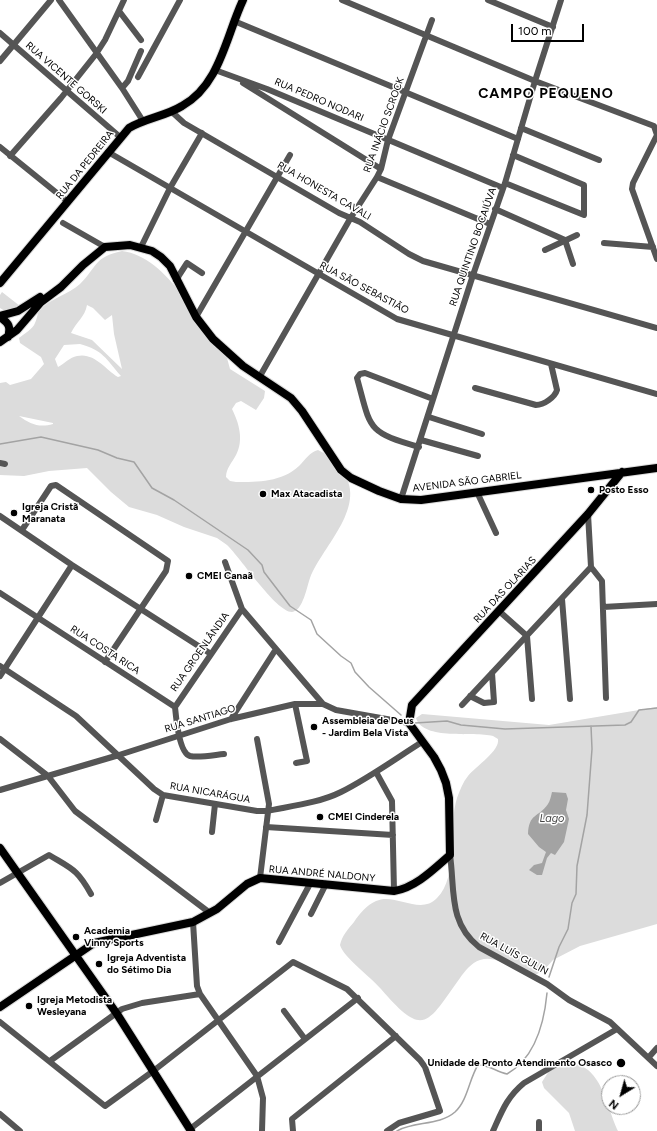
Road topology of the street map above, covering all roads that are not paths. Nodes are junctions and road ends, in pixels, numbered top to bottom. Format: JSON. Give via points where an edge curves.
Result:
{"nodes":[{"id":1,"x":51,"y":0,"type":"edge"},
{"id":2,"x":59,"y":0,"type":"edge"},
{"id":3,"x":124,"y":0,"type":"edge"},
{"id":4,"x":180,"y":0,"type":"edge"},
{"id":5,"x":243,"y":0,"type":"edge"},
{"id":6,"x":342,"y":0,"type":"edge"},
{"id":7,"x":488,"y":0,"type":"edge"},
{"id":8,"x":561,"y":0,"type":"edge"},
{"id":9,"x":119,"y":11,"type":"junction"},
{"id":10,"x":432,"y":20,"type":"dead end"},
{"id":11,"x":234,"y":21,"type":"junction"},
{"id":12,"x":553,"y":27,"type":"junction"},
{"id":13,"x":0,"y":33,"type":"edge"},
{"id":14,"x":427,"y":37,"type":"junction"},
{"id":15,"x":141,"y":40,"type":"dead end"},
{"id":16,"x":14,"y":45,"type":"junction"},
{"id":17,"x":142,"y":51,"type":"dead end"},
{"id":18,"x":96,"y":54,"type":"junction"},
{"id":19,"x":0,"y":61,"type":"edge"},
{"id":20,"x":216,"y":70,"type":"junction"},
{"id":21,"x":138,"y":77,"type":"dead end"},
{"id":22,"x":235,"y":78,"type":"junction"},
{"id":23,"x":535,"y":82,"type":"junction"},
{"id":24,"x":122,"y":88,"type":"junction"},
{"id":25,"x":66,"y":92,"type":"junction"},
{"id":26,"x":406,"y":92,"type":"junction"},
{"id":27,"x":172,"y":112,"type":"junction"},
{"id":28,"x":143,"y":121,"type":"junction"},
{"id":29,"x":521,"y":128,"type":"junction"},
{"id":30,"x":202,"y":133,"type":"junction"},
{"id":31,"x":120,"y":137,"type":"junction"},
{"id":32,"x":518,"y":139,"type":"junction"},
{"id":33,"x":388,"y":140,"type":"junction"},
{"id":34,"x":0,"y":147,"type":"edge"},
{"id":35,"x":108,"y":152,"type":"junction"},
{"id":36,"x":290,"y":155,"type":"dead end"},
{"id":37,"x":513,"y":155,"type":"junction"},
{"id":38,"x":10,"y":156,"type":"junction"},
{"id":39,"x":599,"y":160,"type":"dead end"},
{"id":40,"x":381,"y":168,"type":"junction"},
{"id":41,"x":278,"y":177,"type":"junction"},
{"id":42,"x":377,"y":177,"type":"junction"},
{"id":43,"x":504,"y":186,"type":"junction"},
{"id":44,"x":170,"y":188,"type":"junction"},
{"id":45,"x":68,"y":202,"type":"junction"},
{"id":46,"x":495,"y":209,"type":"junction"},
{"id":47,"x":350,"y":218,"type":"junction"},
{"id":48,"x":63,"y":223,"type":"dead end"},
{"id":49,"x":490,"y":224,"type":"junction"},
{"id":50,"x":245,"y":232,"type":"junction"},
{"id":51,"x":577,"y":235,"type":"dead end"},
{"id":52,"x":565,"y":240,"type":"junction"},
{"id":53,"x":604,"y":243,"type":"dead end"},
{"id":54,"x":105,"y":247,"type":"junction"},
{"id":55,"x":140,"y":247,"type":"junction"},
{"id":56,"x":653,"y":247,"type":"junction"},
{"id":57,"x":545,"y":250,"type":"dead end"},
{"id":58,"x":657,"y":259,"type":"edge"},
{"id":59,"x":574,"y":264,"type":"dead end"},
{"id":60,"x":202,"y":273,"type":"dead end"},
{"id":61,"x":473,"y":274,"type":"junction"},
{"id":62,"x":319,"y":275,"type":"junction"},
{"id":63,"x":70,"y":279,"type":"junction"},
{"id":64,"x":176,"y":280,"type":"junction"},
{"id":65,"x":1,"y":283,"type":"edge"},
{"id":66,"x":0,"y":317,"type":"edge"},
{"id":67,"x":196,"y":317,"type":"junction"},
{"id":68,"x":657,"y":328,"type":"edge"},
{"id":69,"x":453,"y":336,"type":"junction"},
{"id":70,"x":8,"y":337,"type":"junction"},
{"id":71,"x":0,"y":342,"type":"edge"},
{"id":72,"x":551,"y":364,"type":"junction"},
{"id":73,"x":260,"y":376,"type":"junction"},
{"id":74,"x":475,"y":388,"type":"dead end"},
{"id":75,"x":657,"y":394,"type":"edge"},
{"id":76,"x":433,"y":399,"type":"junction"},
{"id":77,"x":429,"y":418,"type":"junction"},
{"id":78,"x":482,"y":434,"type":"dead end"},
{"id":79,"x":422,"y":440,"type":"junction"},
{"id":80,"x":419,"y":447,"type":"junction"},
{"id":81,"x":478,"y":456,"type":"dead end"},
{"id":82,"x":657,"y":468,"type":"edge"},
{"id":83,"x":622,"y":472,"type":"junction"},
{"id":84,"x":477,"y":492,"type":"junction"},
{"id":85,"x":401,"y":499,"type":"junction"},
{"id":86,"x":588,"y":514,"type":"junction"},
{"id":87,"x":0,"y":516,"type":"edge"},
{"id":88,"x":22,"y":530,"type":"junction"},
{"id":89,"x":496,"y":533,"type":"dead end"},
{"id":90,"x":225,"y":562,"type":"dead end"},
{"id":91,"x":72,"y":565,"type":"junction"},
{"id":92,"x":591,"y":567,"type":"junction"},
{"id":93,"x":0,"y":593,"type":"edge"},
{"id":94,"x":562,"y":599,"type":"junction"},
{"id":95,"x":657,"y":604,"type":"edge"},
{"id":96,"x":603,"y":607,"type":"junction"},
{"id":97,"x":140,"y":609,"type":"junction"},
{"id":98,"x":242,"y":609,"type":"junction"},
{"id":99,"x":499,"y":611,"type":"junction"},
{"id":100,"x":38,"y":619,"type":"junction"},
{"id":101,"x":527,"y":636,"type":"junction"},
{"id":102,"x":276,"y":649,"type":"junction"},
{"id":103,"x":211,"y":654,"type":"junction"},
{"id":104,"x":105,"y":662,"type":"junction"},
{"id":105,"x":2,"y":668,"type":"edge"},
{"id":106,"x":492,"y":673,"type":"junction"},
{"id":107,"x":0,"y":676,"type":"edge"},
{"id":108,"x":470,"y":696,"type":"junction"},
{"id":109,"x":606,"y":698,"type":"dead end"},
{"id":110,"x":532,"y":699,"type":"dead end"},
{"id":111,"x":570,"y":699,"type":"dead end"},
{"id":112,"x":295,"y":704,"type":"junction"},
{"id":113,"x":323,"y":704,"type":"junction"},
{"id":114,"x":462,"y":705,"type":"dead end"},
{"id":115,"x":175,"y":707,"type":"junction"},
{"id":116,"x":231,"y":719,"type":"junction"},
{"id":117,"x":409,"y":723,"type":"junction"},
{"id":118,"x":179,"y":736,"type":"junction"},
{"id":119,"x":0,"y":739,"type":"edge"},
{"id":120,"x":257,"y":739,"type":"dead end"},
{"id":121,"x":422,"y":742,"type":"junction"},
{"id":122,"x":224,"y":754,"type":"dead end"},
{"id":123,"x":119,"y":755,"type":"junction"},
{"id":124,"x":296,"y":763,"type":"dead end"},
{"id":125,"x":376,"y":772,"type":"junction"},
{"id":126,"x":48,"y":776,"type":"junction"},
{"id":127,"x":0,"y":790,"type":"edge"},
{"id":128,"x":162,"y":795,"type":"junction"},
{"id":129,"x":215,"y":804,"type":"junction"},
{"id":130,"x":267,"y":811,"type":"junction"},
{"id":131,"x":156,"y":820,"type":"dead end"},
{"id":132,"x":266,"y":826,"type":"junction"},
{"id":133,"x":212,"y":832,"type":"dead end"},
{"id":134,"x":393,"y":834,"type":"junction"},
{"id":135,"x":0,"y":848,"type":"edge"},
{"id":136,"x":450,"y":855,"type":"junction"},
{"id":137,"x":18,"y":873,"type":"junction"},
{"id":138,"x":260,"y":878,"type":"junction"},
{"id":139,"x":311,"y":882,"type":"junction"},
{"id":140,"x":0,"y":883,"type":"edge"},
{"id":141,"x":326,"y":884,"type":"junction"},
{"id":142,"x":394,"y":891,"type":"junction"},
{"id":143,"x":91,"y":894,"type":"dead end"},
{"id":144,"x":210,"y":913,"type":"junction"},
{"id":145,"x":311,"y":914,"type":"dead end"},
{"id":146,"x":193,"y":922,"type":"junction"},
{"id":147,"x":279,"y":942,"type":"dead end"},
{"id":148,"x":76,"y":956,"type":"junction"},
{"id":149,"x":200,"y":994,"type":"junction"},
{"id":150,"x":358,"y":998,"type":"junction"},
{"id":151,"x":0,"y":1007,"type":"edge"},
{"id":152,"x":284,"y":1011,"type":"dead end"},
{"id":153,"x":117,"y":1014,"type":"junction"},
{"id":154,"x":219,"y":1020,"type":"junction"},
{"id":155,"x":0,"y":1022,"type":"edge"},
{"id":156,"x":617,"y":1029,"type":"junction"},
{"id":157,"x":396,"y":1036,"type":"junction"},
{"id":158,"x":305,"y":1039,"type":"junction"},
{"id":159,"x":657,"y":1048,"type":"edge"},
{"id":160,"x":649,"y":1057,"type":"junction"},
{"id":161,"x":50,"y":1061,"type":"junction"},
{"id":162,"x":657,"y":1066,"type":"edge"},
{"id":163,"x":152,"y":1072,"type":"junction"},
{"id":164,"x":257,"y":1076,"type":"junction"},
{"id":165,"x":0,"y":1114,"type":"edge"},
{"id":166,"x":539,"y":1122,"type":"dead end"},
{"id":167,"x":191,"y":1130,"type":"edge"},
{"id":168,"x":20,"y":1131,"type":"edge"},
{"id":169,"x":262,"y":1131,"type":"edge"},
{"id":170,"x":293,"y":1131,"type":"edge"},
{"id":171,"x":387,"y":1131,"type":"edge"},
{"id":172,"x":493,"y":1131,"type":"edge"},
{"id":173,"x":539,"y":1131,"type":"edge"}],
"edges":[{"from":1,"to":16,"type":"street"},
{"from":2,"to":18,"type":"street"},
{"from":3,"to":9,"type":"street"},
{"from":4,"to":21,"type":"street"},
{"from":5,"to":11,"type":"main road","name":"RUA DA PEDREIRA"},
{"from":6,"to":14,"type":"street"},
{"from":7,"to":12,"type":"street"},
{"from":8,"to":12,"type":"street","name":"RUA QUINTINO BOCAIÚVA"},
{"from":9,"to":15,"type":"street"},
{"from":9,"to":18,"type":"street"},
{"from":10,"to":14,"type":"street","name":"RUA INÁCIO SCROCK"},
{"from":11,"to":20,"type":"main road","name":"RUA DA PEDREIRA"},
{"from":11,"to":26,"type":"street"},
{"from":12,"to":23,"type":"street","name":"RUA QUINTINO BOCAIÚVA"},
{"from":13,"to":16,"type":"street","name":"RUA VICENTE GORSKI"},
{"from":14,"to":23,"type":"street"},
{"from":14,"to":26,"type":"street","name":"RUA INÁCIO SCROCK"},
{"from":16,"to":19,"type":"street"},
{"from":16,"to":25,"type":"street","name":"RUA VICENTE GORSKI"},
{"from":17,"to":24,"type":"street"},
{"from":18,"to":24,"type":"street"},
{"from":18,"to":25,"type":"street"},
{"from":20,"to":22,"type":"street","name":"RUA PEDRO NODARI"},
{"from":20,"to":27,"type":"main road","name":"RUA DA PEDREIRA","via":[[199,94]]},
{"from":22,"to":33,"type":"street","name":"RUA PEDRO NODARI"},
{"from":22,"to":40,"type":"street"},
{"from":23,"to":29,"type":"street","name":"RUA QUINTINO BOCAIÚVA"},
{"from":23,"to":56,"type":"street","via":[[654,126],[656,135],[632,189]]},
{"from":24,"to":28,"type":"street"},
{"from":25,"to":31,"type":"street","name":"RUA VICENTE GORSKI"},
{"from":25,"to":38,"type":"street"},
{"from":26,"to":32,"type":"street"},
{"from":26,"to":33,"type":"street","name":"RUA INÁCIO SCROCK"},
{"from":27,"to":28,"type":"main road","name":"RUA DA PEDREIRA"},
{"from":27,"to":30,"type":"street","name":"RUA HONESTA CAVALI","via":[[184,123]]},
{"from":28,"to":31,"type":"main road","name":"RUA DA PEDREIRA","via":[[129,128]]},
{"from":29,"to":32,"type":"street","name":"RUA QUINTINO BOCAIÚVA"},
{"from":29,"to":39,"type":"street"},
{"from":30,"to":41,"type":"street","name":"RUA HONESTA CAVALI"},
{"from":30,"to":44,"type":"street"},
{"from":31,"to":35,"type":"main road","name":"RUA DA PEDREIRA"},
{"from":32,"to":37,"type":"street","name":"RUA QUINTINO BOCAIÚVA"},
{"from":33,"to":40,"type":"street","name":"RUA INÁCIO SCROCK"},
{"from":33,"to":43,"type":"street","name":"RUA PEDRO NODARI"},
{"from":34,"to":38,"type":"street"},
{"from":35,"to":44,"type":"street","name":"RUA SÃO SEBASTIÃO"},
{"from":35,"to":45,"type":"main road","name":"RUA DA PEDREIRA"},
{"from":36,"to":41,"type":"street"},
{"from":37,"to":43,"type":"street","name":"RUA QUINTINO BOCAIÚVA"},
{"from":37,"to":43,"type":"street","name":"RUA PEDRO NODARI","via":[[584,185],[584,215]]},
{"from":38,"to":45,"type":"street"},
{"from":40,"to":42,"type":"street","name":"RUA INÁCIO SCROCK"},
{"from":41,"to":47,"type":"street","name":"RUA HONESTA CAVALI"},
{"from":41,"to":50,"type":"street"},
{"from":42,"to":47,"type":"street","name":"RUA INÁCIO SCROCK"},
{"from":42,"to":49,"type":"street"},
{"from":43,"to":46,"type":"street","name":"RUA QUINTINO BOCAIÚVA"},
{"from":44,"to":50,"type":"street","name":"RUA SÃO SEBASTIÃO"},
{"from":44,"to":55,"type":"street"},
{"from":45,"to":65,"type":"main road","name":"RUA DA PEDREIRA"},
{"from":46,"to":49,"type":"street","name":"RUA QUINTINO BOCAIÚVA"},
{"from":46,"to":52,"type":"street"},
{"from":47,"to":61,"type":"street","name":"RUA HONESTA CAVALI","via":[[423,261]]},
{"from":47,"to":62,"type":"street","name":"RUA INÁCIO SCROCK"},
{"from":48,"to":54,"type":"street"},
{"from":49,"to":61,"type":"street","name":"RUA QUINTINO BOCAIÚVA"},
{"from":50,"to":62,"type":"street","name":"RUA SÃO SEBASTIÃO"},
{"from":50,"to":67,"type":"street"},
{"from":51,"to":52,"type":"street"},
{"from":52,"to":57,"type":"street"},
{"from":52,"to":59,"type":"street"},
{"from":53,"to":56,"type":"street"},
{"from":54,"to":55,"type":"main road","name":"AVENIDA SÃO GABRIEL"},
{"from":54,"to":63,"type":"main road"},
{"from":55,"to":64,"type":"main road","name":"AVENIDA SÃO GABRIEL","via":[[161,257],[170,266]]},
{"from":56,"to":58,"type":"street"},
{"from":60,"to":64,"type":"street","via":[[187,263]]},
{"from":61,"to":68,"type":"street","name":"RUA HONESTA CAVALI"},
{"from":61,"to":69,"type":"street","name":"RUA QUINTINO BOCAIÚVA"},
{"from":62,"to":69,"type":"street","name":"RUA SÃO SEBASTIÃO","via":[[397,319]]},
{"from":62,"to":73,"type":"street","name":"RUA INÁCIO SCROCK"},
{"from":63,"to":66,"type":"main road","via":[[25,308]]},
{"from":63,"to":70,"type":"main road","via":[[35,308]]},
{"from":64,"to":67,"type":"main road","name":"AVENIDA SÃO GABRIEL"},
{"from":66,"to":70,"type":"main road","via":[[11,329]]},
{"from":67,"to":73,"type":"main road","name":"AVENIDA SÃO GABRIEL","via":[[218,344],[243,366]]},
{"from":69,"to":72,"type":"street","name":"RUA SÃO SEBASTIÃO"},
{"from":69,"to":76,"type":"street","name":"RUA QUINTINO BOCAIÚVA"},
{"from":70,"to":71,"type":"main road"},
{"from":72,"to":74,"type":"street","via":[[557,390],[556,394],[541,405]]},
{"from":72,"to":75,"type":"street","name":"RUA SÃO SEBASTIÃO"},
{"from":73,"to":85,"type":"main road","name":"AVENIDA SÃO GABRIEL","via":[[291,398],[341,470],[364,485]]},
{"from":76,"to":77,"type":"street","name":"RUA QUINTINO BOCAIÚVA"},
{"from":76,"to":80,"type":"street","via":[[365,374],[360,374],[357,378],[368,419],[376,430],[388,438]]},
{"from":77,"to":78,"type":"street"},
{"from":77,"to":79,"type":"street","name":"RUA QUINTINO BOCAIÚVA"},
{"from":79,"to":80,"type":"street","name":"RUA QUINTINO BOCAIÚVA"},
{"from":79,"to":81,"type":"street"},
{"from":80,"to":85,"type":"street","name":"RUA QUINTINO BOCAIÚVA"},
{"from":82,"to":83,"type":"main road","name":"AVENIDA SÃO GABRIEL"},
{"from":83,"to":84,"type":"main road","name":"AVENIDA SÃO GABRIEL"},
{"from":83,"to":86,"type":"main road","name":"RUA DAS OLARIAS"},
{"from":84,"to":85,"type":"main road","name":"AVENIDA SÃO GABRIEL","via":[[426,500]]},
{"from":84,"to":89,"type":"street"},
{"from":86,"to":92,"type":"street"},
{"from":86,"to":99,"type":"main road","name":"RUA DAS OLARIAS"},
{"from":87,"to":88,"type":"street"},
{"from":88,"to":91,"type":"street"},
{"from":88,"to":97,"type":"street","via":[[50,486],[56,485],[168,561],[166,571]]},
{"from":90,"to":98,"type":"street"},
{"from":91,"to":97,"type":"street"},
{"from":91,"to":100,"type":"street"},
{"from":92,"to":94,"type":"street"},
{"from":92,"to":96,"type":"street","via":[[602,581]]},
{"from":93,"to":100,"type":"street","name":"RUA COSTA RICA"},
{"from":94,"to":101,"type":"street"},
{"from":94,"to":111,"type":"street"},
{"from":95,"to":96,"type":"street"},
{"from":96,"to":109,"type":"street"},
{"from":97,"to":103,"type":"street"},
{"from":97,"to":104,"type":"street"},
{"from":98,"to":102,"type":"street"},
{"from":98,"to":103,"type":"street","name":"RUA GROENLÂNDIA"},
{"from":99,"to":101,"type":"street"},
{"from":99,"to":117,"type":"main road","name":"RUA DAS OLARIAS","via":[[412,705]]},
{"from":100,"to":104,"type":"street","name":"RUA COSTA RICA"},
{"from":100,"to":105,"type":"street"},
{"from":101,"to":106,"type":"street"},
{"from":101,"to":110,"type":"street"},
{"from":102,"to":113,"type":"street"},
{"from":102,"to":116,"type":"street"},
{"from":103,"to":115,"type":"street","name":"RUA GROENLÂNDIA"},
{"from":104,"to":115,"type":"street","name":"RUA COSTA RICA"},
{"from":105,"to":107,"type":"street"},
{"from":105,"to":123,"type":"street","name":"RUA NICARÁGUA","via":[[76,716]]},
{"from":106,"to":108,"type":"street"},
{"from":106,"to":108,"type":"street","via":[[494,702],[484,703]]},
{"from":108,"to":114,"type":"street"},
{"from":112,"to":113,"type":"street","name":"RUA SANTIAGO"},
{"from":112,"to":116,"type":"street","name":"RUA SANTIAGO"},
{"from":112,"to":124,"type":"street","via":[[307,761]]},
{"from":113,"to":117,"type":"street","name":"RUA SANTIAGO","via":[[336,710]]},
{"from":115,"to":118,"type":"street"},
{"from":116,"to":118,"type":"street","name":"RUA SANTIAGO"},
{"from":117,"to":121,"type":"main road","name":"RUA LUÍS GULIN"},
{"from":118,"to":122,"type":"street","via":[[184,752],[189,756]]},
{"from":118,"to":123,"type":"street","name":"RUA SANTIAGO"},
{"from":119,"to":126,"type":"street"},
{"from":120,"to":130,"type":"street","via":[[269,804]]},
{"from":121,"to":125,"type":"street","name":"RUA NICARÁGUA"},
{"from":121,"to":136,"type":"main road","name":"RUA LUÍS GULIN","via":[[434,757],[446,783],[449,798]]},
{"from":123,"to":126,"type":"street","name":"RUA SANTIAGO"},
{"from":123,"to":128,"type":"street","name":"RUA NICARÁGUA"},
{"from":125,"to":130,"type":"street","name":"RUA NICARÁGUA","via":[[325,798]]},
{"from":125,"to":134,"type":"street","via":[[392,801]]},
{"from":126,"to":127,"type":"street","name":"RUA SANTIAGO"},
{"from":126,"to":144,"type":"street","via":[[75,811]]},
{"from":128,"to":129,"type":"street","name":"RUA NICARÁGUA"},
{"from":128,"to":131,"type":"street"},
{"from":129,"to":130,"type":"street","name":"RUA NICARÁGUA"},
{"from":129,"to":133,"type":"street"},
{"from":130,"to":132,"type":"street"},
{"from":132,"to":134,"type":"street"},
{"from":132,"to":138,"type":"street"},
{"from":134,"to":142,"type":"street"},
{"from":135,"to":137,"type":"main road"},
{"from":136,"to":142,"type":"main road","name":"RUA ANDRÉ NALDONY","via":[[410,886]]},
{"from":136,"to":156,"type":"street","name":"RUA LUÍS GULIN","via":[[455,913],[469,939],[610,1022]]},
{"from":137,"to":140,"type":"street"},
{"from":137,"to":143,"type":"street","via":[[48,855],[76,871]]},
{"from":137,"to":148,"type":"main road"},
{"from":138,"to":139,"type":"main road","name":"RUA ANDRÉ NALDONY"},
{"from":138,"to":144,"type":"main road","name":"RUA ANDRÉ NALDONY","via":[[247,884]]},
{"from":139,"to":141,"type":"main road","name":"RUA ANDRÉ NALDONY"},
{"from":139,"to":147,"type":"street"},
{"from":141,"to":142,"type":"main road","name":"RUA ANDRÉ NALDONY"},
{"from":141,"to":145,"type":"street"},
{"from":144,"to":146,"type":"main road","name":"RUA ANDRÉ NALDONY"},
{"from":146,"to":148,"type":"main road","name":"RUA ANDRÉ NALDONY","via":[[94,943]]},
{"from":146,"to":149,"type":"street","via":[[197,986]]},
{"from":148,"to":151,"type":"main road","name":"RUA ANDRÉ NALDONY"},
{"from":148,"to":153,"type":"main road"},
{"from":149,"to":153,"type":"street","via":[[142,1003],[122,1009]]},
{"from":149,"to":154,"type":"street"},
{"from":150,"to":154,"type":"street","via":[[347,989],[293,962]]},
{"from":150,"to":157,"type":"street"},
{"from":150,"to":158,"type":"street"},
{"from":152,"to":158,"type":"street"},
{"from":153,"to":161,"type":"street"},
{"from":153,"to":163,"type":"main road"},
{"from":154,"to":163,"type":"street"},
{"from":154,"to":164,"type":"street"},
{"from":155,"to":161,"type":"street"},
{"from":156,"to":160,"type":"street","name":"RUA LUÍS GULIN"},
{"from":156,"to":172,"type":"street","via":[[515,1090],[506,1101]]},
{"from":157,"to":170,"type":"street","via":[[292,1119]]},
{"from":157,"to":171,"type":"street","via":[[425,1067],[440,1111],[399,1123]]},
{"from":158,"to":164,"type":"street"},
{"from":159,"to":160,"type":"street"},
{"from":160,"to":162,"type":"street","name":"RUA LUÍS GULIN"},
{"from":161,"to":163,"type":"street","via":[[105,1106]]},
{"from":163,"to":167,"type":"main road"},
{"from":164,"to":167,"type":"street"},
{"from":164,"to":169,"type":"street","via":[[263,1098]]},
{"from":165,"to":168,"type":"street"},
{"from":166,"to":173,"type":"street"}]}
